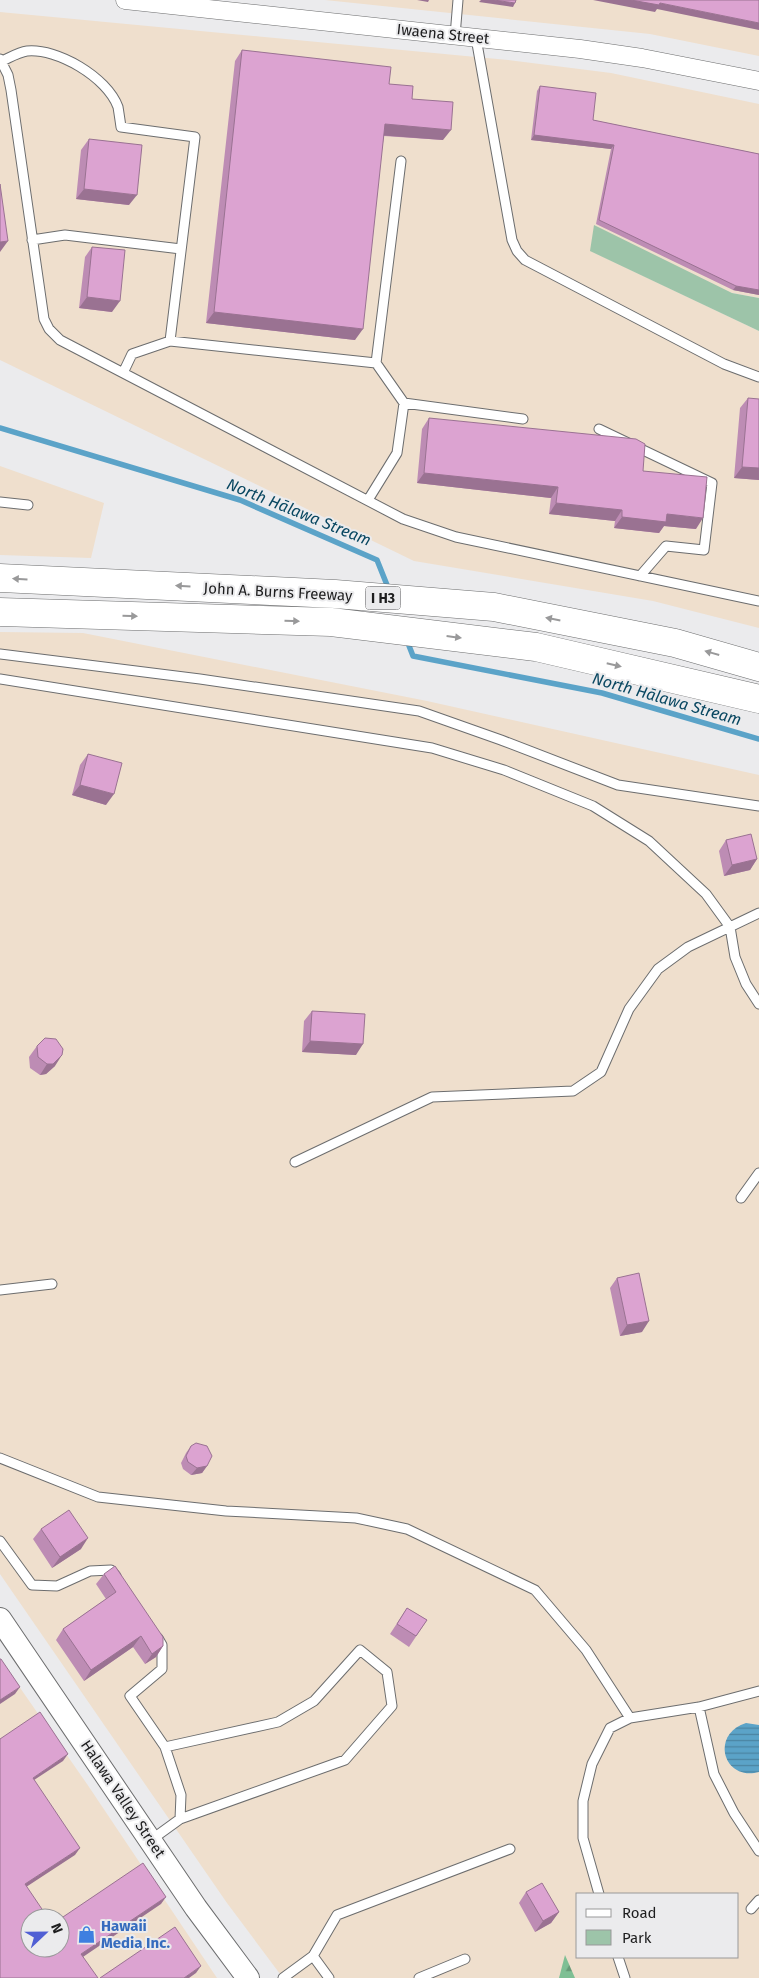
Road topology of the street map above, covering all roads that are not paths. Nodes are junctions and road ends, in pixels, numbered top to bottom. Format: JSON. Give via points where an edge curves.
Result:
{"nodes":[{"id":1,"x":127,"y":0,"type":"edge"},
{"id":2,"x":458,"y":0,"type":"edge"},
{"id":3,"x":455,"y":36,"type":"junction"},
{"id":4,"x":476,"y":38,"type":"junction"},
{"id":5,"x":1,"y":60,"type":"edge"},
{"id":6,"x":759,"y":81,"type":"edge"},
{"id":7,"x":401,"y":161,"type":"dead end"},
{"id":8,"x":32,"y":240,"type":"junction"},
{"id":9,"x":181,"y":249,"type":"junction"},
{"id":10,"x":170,"y":341,"type":"junction"},
{"id":11,"x":376,"y":363,"type":"junction"},
{"id":12,"x":123,"y":372,"type":"junction"},
{"id":13,"x":759,"y":378,"type":"edge"},
{"id":14,"x":404,"y":403,"type":"junction"},
{"id":15,"x":523,"y":419,"type":"dead end"},
{"id":16,"x":599,"y":429,"type":"dead end"},
{"id":17,"x":368,"y":500,"type":"junction"},
{"id":18,"x":0,"y":502,"type":"edge"},
{"id":19,"x":28,"y":505,"type":"dead end"},
{"id":20,"x":640,"y":576,"type":"junction"},
{"id":21,"x":0,"y":578,"type":"edge"},
{"id":22,"x":759,"y":602,"type":"edge"},
{"id":23,"x":0,"y":612,"type":"edge"},
{"id":24,"x":0,"y":654,"type":"edge"},
{"id":25,"x":759,"y":667,"type":"edge"},
{"id":26,"x":0,"y":678,"type":"edge"},
{"id":27,"x":759,"y":699,"type":"edge"},
{"id":28,"x":759,"y":806,"type":"edge"},
{"id":29,"x":759,"y":913,"type":"edge"},
{"id":30,"x":730,"y":927,"type":"junction"},
{"id":31,"x":759,"y":1004,"type":"edge"},
{"id":32,"x":295,"y":1162,"type":"dead end"},
{"id":33,"x":759,"y":1173,"type":"edge"},
{"id":34,"x":741,"y":1198,"type":"dead end"},
{"id":35,"x":52,"y":1284,"type":"dead end"},
{"id":36,"x":0,"y":1290,"type":"edge"},
{"id":37,"x":0,"y":1458,"type":"edge"},
{"id":38,"x":0,"y":1540,"type":"edge"},
{"id":39,"x":122,"y":1582,"type":"edge"},
{"id":40,"x":0,"y":1619,"type":"edge"},
{"id":41,"x":152,"y":1629,"type":"edge"},
{"id":42,"x":759,"y":1691,"type":"edge"},
{"id":43,"x":699,"y":1708,"type":"junction"},
{"id":44,"x":630,"y":1718,"type":"junction"},
{"id":45,"x":165,"y":1747,"type":"junction"},
{"id":46,"x":180,"y":1819,"type":"junction"},
{"id":47,"x":151,"y":1840,"type":"junction"},
{"id":48,"x":510,"y":1849,"type":"dead end"},
{"id":49,"x":759,"y":1851,"type":"edge"},
{"id":50,"x":598,"y":1893,"type":"edge"},
{"id":51,"x":759,"y":1900,"type":"edge"},
{"id":52,"x":751,"y":1909,"type":"dead end"},
{"id":53,"x":313,"y":1956,"type":"junction"},
{"id":54,"x":618,"y":1958,"type":"edge"},
{"id":55,"x":464,"y":1959,"type":"dead end"},
{"id":56,"x":248,"y":1978,"type":"edge"},
{"id":57,"x":284,"y":1978,"type":"edge"},
{"id":58,"x":329,"y":1978,"type":"edge"},
{"id":59,"x":419,"y":1978,"type":"edge"},
{"id":60,"x":625,"y":1978,"type":"edge"}],
"edges":[{"from":1,"to":3,"type":"street","name":"Iwaena Street"},
{"from":2,"to":3,"type":"lane"},
{"from":3,"to":4,"type":"street","name":"Iwaena Street"},
{"from":4,"to":6,"type":"street","name":"Iwaena Street","via":[[642,58]]},
{"from":4,"to":13,"type":"lane","via":[[512,240],[524,260],[724,364]]},
{"from":5,"to":8,"type":"lane","via":[[11,90]]},
{"from":5,"to":9,"type":"lane","via":[[26,51],[55,53],[104,86],[117,106],[121,126],[195,137]]},
{"from":7,"to":11,"type":"lane"},
{"from":8,"to":9,"type":"lane","via":[[65,236]]},
{"from":8,"to":12,"type":"lane","via":[[44,319],[49,329],[60,340]]},
{"from":9,"to":10,"type":"lane"},
{"from":10,"to":11,"type":"lane"},
{"from":10,"to":12,"type":"lane","via":[[132,354]]},
{"from":11,"to":14,"type":"lane"},
{"from":12,"to":17,"type":"lane"},
{"from":14,"to":15,"type":"lane"},
{"from":14,"to":17,"type":"lane","via":[[397,453]]},
{"from":16,"to":20,"type":"lane","via":[[712,483],[704,550],[666,546]]},
{"from":17,"to":20,"type":"lane","via":[[403,519],[456,537]]},
{"from":18,"to":19,"type":"lane"},
{"from":20,"to":22,"type":"lane"},
{"from":25,"to":21,"type":"highway","name":"John A. Burns Freeway","number":"I H3","one_way":true,"via":[[675,643],[494,607],[335,594]]},
{"from":23,"to":27,"type":"highway","name":"John A. Burns Freeway","number":"I H3","one_way":true,"via":[[331,622],[536,647]]},
{"from":24,"to":28,"type":"lane","via":[[200,678],[419,712],[618,785]]},
{"from":26,"to":30,"type":"lane","via":[[432,748],[504,770],[593,806],[649,841],[706,894]]},
{"from":29,"to":30,"type":"lane"},
{"from":30,"to":31,"type":"lane","via":[[735,957]]},
{"from":30,"to":32,"type":"lane","via":[[688,947],[658,969],[629,1009],[600,1072],[573,1090],[432,1098]]},
{"from":33,"to":34,"type":"lane"},
{"from":35,"to":36,"type":"lane"},
{"from":37,"to":44,"type":"lane","via":[[98,1498],[226,1511],[356,1518],[407,1529],[535,1590],[586,1650]]},
{"from":38,"to":39,"type":"lane","via":[[32,1585],[57,1586],[90,1571],[111,1570]]},
{"from":40,"to":47,"type":"street","name":"Halawa Valley Street"},
{"from":41,"to":45,"type":"lane","via":[[162,1645],[162,1669],[130,1696]]},
{"from":42,"to":43,"type":"lane"},
{"from":43,"to":44,"type":"lane"},
{"from":43,"to":49,"type":"lane","via":[[714,1774]]},
{"from":44,"to":50,"type":"lane","via":[[610,1728],[592,1764],[583,1801],[583,1838]]},
{"from":45,"to":46,"type":"lane","via":[[181,1795]]},
{"from":45,"to":46,"type":"lane","via":[[278,1722],[314,1702],[360,1650],[386,1672],[392,1706],[345,1760]]},
{"from":46,"to":47,"type":"lane"},
{"from":47,"to":56,"type":"street","name":"Halawa Valley Street"},
{"from":48,"to":53,"type":"lane","via":[[337,1915]]},
{"from":51,"to":52,"type":"lane"},
{"from":53,"to":57,"type":"lane"},
{"from":53,"to":58,"type":"lane"},
{"from":54,"to":60,"type":"lane"},
{"from":55,"to":59,"type":"lane"}]}
